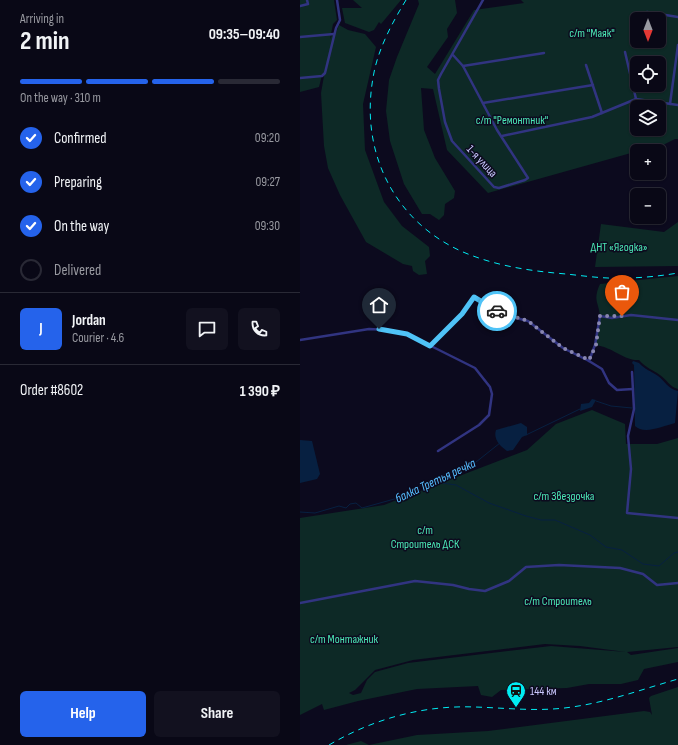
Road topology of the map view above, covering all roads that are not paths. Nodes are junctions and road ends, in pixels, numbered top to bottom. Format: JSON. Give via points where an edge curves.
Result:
{"nodes":[{"id":1,"x":307,"y":0,"type":"edge"},
{"id":2,"x":338,"y":0,"type":"edge"},
{"id":3,"x":483,"y":0,"type":"edge"},
{"id":4,"x":300,"y":6,"type":"edge"},
{"id":5,"x":666,"y":15,"type":"edge"},
{"id":6,"x":678,"y":17,"type":"edge"},
{"id":7,"x":334,"y":34,"type":"junction"},
{"id":8,"x":300,"y":37,"type":"edge"},
{"id":9,"x":678,"y":45,"type":"edge"},
{"id":10,"x":625,"y":52,"type":"dead end"},
{"id":11,"x":544,"y":53,"type":"dead end"},
{"id":12,"x":452,"y":55,"type":"junction"},
{"id":13,"x":586,"y":65,"type":"dead end"},
{"id":14,"x":463,"y":66,"type":"junction"},
{"id":15,"x":300,"y":78,"type":"edge"},
{"id":16,"x":593,"y":86,"type":"junction"},
{"id":17,"x":636,"y":99,"type":"junction"},
{"id":18,"x":483,"y":103,"type":"junction"},
{"id":19,"x":670,"y":104,"type":"junction"},
{"id":20,"x":678,"y":105,"type":"edge"},
{"id":21,"x":602,"y":114,"type":"junction"},
{"id":22,"x":502,"y":136,"type":"junction"},
{"id":23,"x":678,"y":320,"type":"edge"},
{"id":24,"x":300,"y":340,"type":"edge"},
{"id":25,"x":430,"y":346,"type":"junction"},
{"id":26,"x":589,"y":360,"type":"junction"},
{"id":27,"x":632,"y":372,"type":"dead end"},
{"id":28,"x":633,"y":389,"type":"junction"},
{"id":29,"x":438,"y":451,"type":"dead end"},
{"id":30,"x":678,"y":518,"type":"edge"},
{"id":31,"x":678,"y":583,"type":"edge"},
{"id":32,"x":300,"y":603,"type":"edge"}],
"edges":[{"from":1,"to":4,"type":"street","via":[[308,4]]},
{"from":2,"to":7,"type":"street","via":[[340,20]]},
{"from":3,"to":12,"type":"street","name":"1-я улица"},
{"from":5,"to":6,"type":"street"},
{"from":7,"to":8,"type":"street"},
{"from":7,"to":15,"type":"street","via":[[329,59],[322,76]]},
{"from":9,"to":19,"type":"street"},
{"from":10,"to":17,"type":"street"},
{"from":11,"to":14,"type":"street"},
{"from":12,"to":14,"type":"street","name":"1-я улица"},
{"from":12,"to":22,"type":"street","name":"1-я улица","via":[[438,80],[445,122],[458,149],[494,187],[499,188],[528,178]]},
{"from":13,"to":16,"type":"street"},
{"from":14,"to":18,"type":"street","name":"1-я улица"},
{"from":16,"to":18,"type":"street"},
{"from":16,"to":21,"type":"street"},
{"from":17,"to":19,"type":"street"},
{"from":17,"to":21,"type":"street"},
{"from":18,"to":22,"type":"street","name":"1-я улица"},
{"from":19,"to":20,"type":"street"},
{"from":21,"to":22,"type":"street"},
{"from":23,"to":26,"type":"street","via":[[600,316],[596,345]]},
{"from":24,"to":25,"type":"street","via":[[369,329],[407,334]]},
{"from":25,"to":26,"type":"street","via":[[462,314],[474,297],[503,313],[528,321],[563,348]]},
{"from":25,"to":29,"type":"street","via":[[475,368],[487,382],[492,394],[490,415]]},
{"from":26,"to":28,"type":"street","via":[[602,369],[609,383],[617,390]]},
{"from":27,"to":28,"type":"street"},
{"from":28,"to":30,"type":"street","via":[[634,409],[628,436],[631,469],[627,513]]},
{"from":31,"to":32,"type":"street","via":[[657,585],[643,574],[620,568],[559,565],[526,567],[509,581],[486,591],[415,581]]}]}
